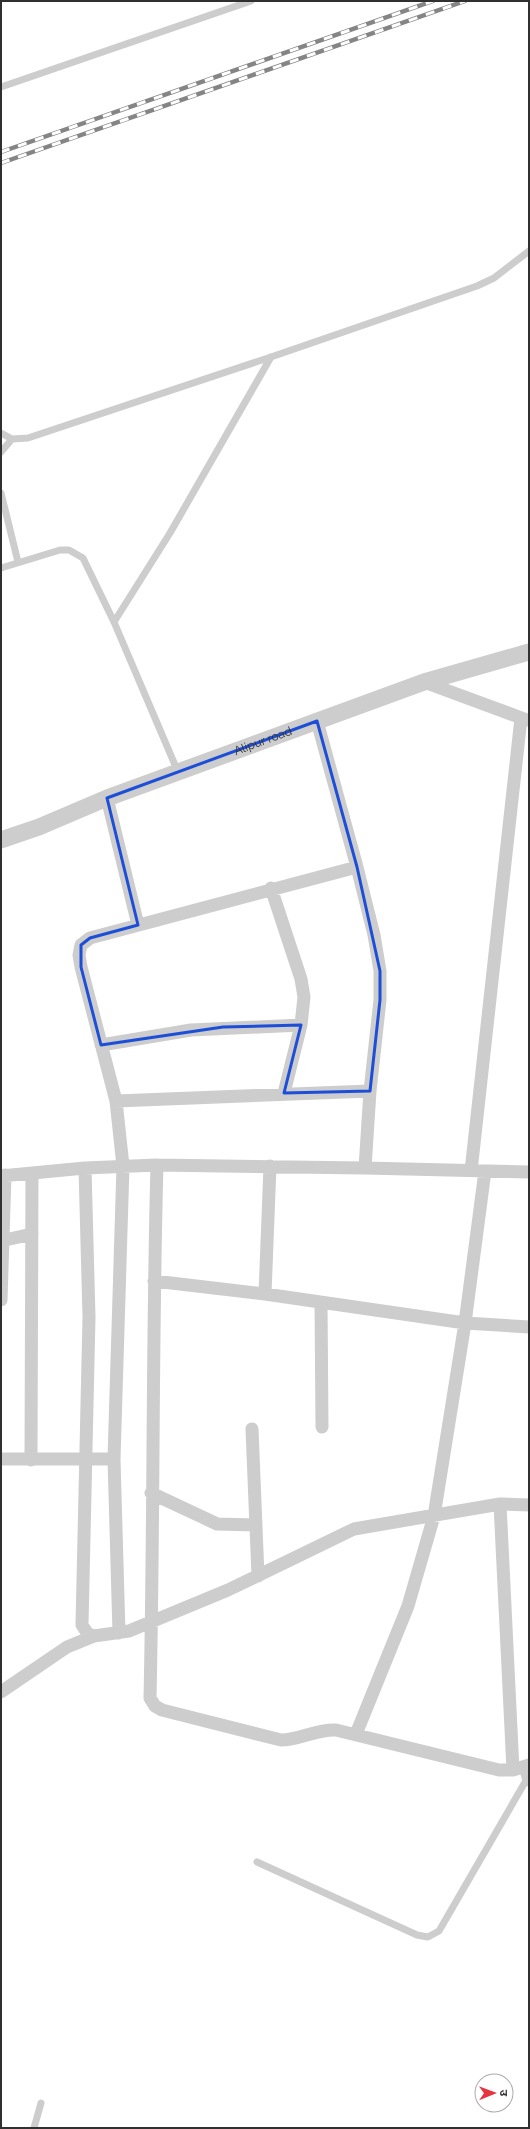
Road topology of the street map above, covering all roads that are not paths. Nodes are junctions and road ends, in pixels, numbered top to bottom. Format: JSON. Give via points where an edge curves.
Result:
{"nodes":[{"id":1,"x":251,"y":1,"type":"edge"},
{"id":2,"x":1,"y":87,"type":"edge"},
{"id":3,"x":529,"y":251,"type":"edge"},
{"id":4,"x":271,"y":357,"type":"junction"},
{"id":5,"x":1,"y":433,"type":"edge"},
{"id":6,"x":12,"y":439,"type":"junction"},
{"id":7,"x":1,"y":452,"type":"edge"},
{"id":8,"x":1,"y":493,"type":"edge"},
{"id":9,"x":18,"y":562,"type":"junction"},
{"id":10,"x":1,"y":568,"type":"edge"},
{"id":11,"x":114,"y":622,"type":"junction"},
{"id":12,"x":529,"y":652,"type":"edge"},
{"id":13,"x":424,"y":682,"type":"junction"},
{"id":14,"x":525,"y":719,"type":"edge"},
{"id":15,"x":317,"y":721,"type":"junction"},
{"id":16,"x":178,"y":772,"type":"junction"},
{"id":17,"x":107,"y":798,"type":"junction"},
{"id":18,"x":1,"y":840,"type":"edge"},
{"id":19,"x":357,"y":867,"type":"junction"},
{"id":20,"x":271,"y":888,"type":"junction"},
{"id":21,"x":138,"y":925,"type":"junction"},
{"id":22,"x":301,"y":1025,"type":"junction"},
{"id":23,"x":101,"y":1045,"type":"junction"},
{"id":24,"x":370,"y":1091,"type":"junction"},
{"id":25,"x":284,"y":1093,"type":"junction"},
{"id":26,"x":116,"y":1101,"type":"junction"},
{"id":27,"x":157,"y":1165,"type":"junction"},
{"id":28,"x":122,"y":1166,"type":"junction"},
{"id":29,"x":270,"y":1166,"type":"junction"},
{"id":30,"x":85,"y":1168,"type":"junction"},
{"id":31,"x":365,"y":1168,"type":"junction"},
{"id":32,"x":471,"y":1171,"type":"junction"},
{"id":33,"x":485,"y":1171,"type":"junction"},
{"id":34,"x":529,"y":1172,"type":"edge"},
{"id":35,"x":32,"y":1173,"type":"junction"},
{"id":36,"x":3,"y":1176,"type":"edge"},
{"id":37,"x":32,"y":1234,"type":"junction"},
{"id":38,"x":2,"y":1240,"type":"edge"},
{"id":39,"x":2,"y":1271,"type":"edge"},
{"id":40,"x":154,"y":1281,"type":"junction"},
{"id":41,"x":266,"y":1294,"type":"junction"},
{"id":42,"x":1,"y":1300,"type":"edge"},
{"id":43,"x":321,"y":1302,"type":"junction"},
{"id":44,"x":465,"y":1323,"type":"junction"},
{"id":45,"x":529,"y":1327,"type":"edge"},
{"id":46,"x":322,"y":1427,"type":"dead end"},
{"id":47,"x":252,"y":1429,"type":"dead end"},
{"id":48,"x":1,"y":1459,"type":"edge"},
{"id":49,"x":114,"y":1459,"type":"junction"},
{"id":50,"x":31,"y":1460,"type":"junction"},
{"id":51,"x":84,"y":1460,"type":"junction"},
{"id":52,"x":151,"y":1493,"type":"junction"},
{"id":53,"x":500,"y":1504,"type":"junction"},
{"id":54,"x":529,"y":1505,"type":"edge"},
{"id":55,"x":434,"y":1516,"type":"junction"},
{"id":56,"x":256,"y":1525,"type":"junction"},
{"id":57,"x":258,"y":1576,"type":"junction"},
{"id":58,"x":152,"y":1620,"type":"junction"},
{"id":59,"x":119,"y":1633,"type":"junction"},
{"id":60,"x":94,"y":1636,"type":"junction"},
{"id":61,"x":1,"y":1692,"type":"edge"},
{"id":62,"x":356,"y":1734,"type":"junction"},
{"id":63,"x":525,"y":1772,"type":"edge"},
{"id":64,"x":256,"y":1862,"type":"dead end"},
{"id":65,"x":41,"y":2103,"type":"dead end"},
{"id":66,"x":34,"y":2128,"type":"edge"}],
"edges":[{"from":1,"to":2,"type":"lane"},
{"from":3,"to":4,"type":"lane","via":[[494,278],[477,286]]},
{"from":4,"to":6,"type":"lane","via":[[28,438]]},
{"from":4,"to":11,"type":"lane","via":[[170,533]]},
{"from":5,"to":6,"type":"lane"},
{"from":6,"to":7,"type":"lane"},
{"from":8,"to":9,"type":"lane"},
{"from":9,"to":10,"type":"lane"},
{"from":9,"to":11,"type":"lane","via":[[60,550],[69,550],[83,558]]},
{"from":11,"to":16,"type":"lane"},
{"from":12,"to":13,"type":"street","name":"Alipur road"},
{"from":13,"to":14,"type":"street"},
{"from":13,"to":15,"type":"street","name":"Alipur road"},
{"from":14,"to":32,"type":"street"},
{"from":15,"to":16,"type":"street","name":"Alipur road"},
{"from":15,"to":19,"type":"street"},
{"from":16,"to":17,"type":"street","name":"Alipur road"},
{"from":17,"to":18,"type":"street","name":"Alipur road"},
{"from":17,"to":21,"type":"street"},
{"from":19,"to":20,"type":"street"},
{"from":19,"to":24,"type":"street","via":[[380,971],[380,1000]]},
{"from":20,"to":21,"type":"street"},
{"from":20,"to":22,"type":"street","via":[[301,979],[304,997]]},
{"from":21,"to":23,"type":"street","via":[[90,938],[81,945],[81,967]]},
{"from":22,"to":23,"type":"street","via":[[191,1030]]},
{"from":22,"to":25,"type":"street"},
{"from":23,"to":26,"type":"street"},
{"from":24,"to":25,"type":"street"},
{"from":24,"to":31,"type":"street"},
{"from":25,"to":26,"type":"street"},
{"from":26,"to":28,"type":"street"},
{"from":27,"to":28,"type":"street"},
{"from":27,"to":29,"type":"street"},
{"from":27,"to":40,"type":"street"},
{"from":28,"to":30,"type":"street"},
{"from":28,"to":49,"type":"street"},
{"from":29,"to":31,"type":"street"},
{"from":29,"to":41,"type":"street"},
{"from":30,"to":35,"type":"street"},
{"from":30,"to":51,"type":"street","via":[[89,1317]]},
{"from":31,"to":32,"type":"street"},
{"from":32,"to":33,"type":"street"},
{"from":33,"to":34,"type":"street"},
{"from":33,"to":44,"type":"street"},
{"from":35,"to":36,"type":"street"},
{"from":35,"to":37,"type":"street"},
{"from":36,"to":38,"type":"street"},
{"from":37,"to":38,"type":"street"},
{"from":37,"to":50,"type":"street"},
{"from":38,"to":39,"type":"street"},
{"from":39,"to":42,"type":"street"},
{"from":40,"to":41,"type":"street"},
{"from":40,"to":52,"type":"street"},
{"from":41,"to":43,"type":"street"},
{"from":43,"to":44,"type":"street"},
{"from":43,"to":46,"type":"street"},
{"from":44,"to":45,"type":"street"},
{"from":44,"to":55,"type":"street"},
{"from":47,"to":56,"type":"street"},
{"from":48,"to":50,"type":"street"},
{"from":49,"to":51,"type":"street"},
{"from":49,"to":59,"type":"street"},
{"from":50,"to":51,"type":"street"},
{"from":51,"to":60,"type":"street","via":[[82,1625],[88,1634]]},
{"from":52,"to":56,"type":"street","via":[[217,1524]]},
{"from":52,"to":58,"type":"street"},
{"from":53,"to":54,"type":"street"},
{"from":53,"to":55,"type":"street"},
{"from":53,"to":63,"type":"street"},
{"from":55,"to":57,"type":"street","via":[[354,1529]]},
{"from":55,"to":62,"type":"street","via":[[408,1606]]},
{"from":56,"to":57,"type":"street"},
{"from":57,"to":58,"type":"street"},
{"from":58,"to":59,"type":"street"},
{"from":58,"to":62,"type":"street","via":[[150,1698],[158,1708],[281,1740],[297,1739],[324,1730]]},
{"from":59,"to":60,"type":"street"},
{"from":60,"to":61,"type":"street","via":[[67,1647]]},
{"from":62,"to":63,"type":"street","via":[[499,1770]]},
{"from":63,"to":64,"type":"lane","via":[[439,1931],[428,1937],[417,1935]]},
{"from":65,"to":66,"type":"lane"}]}
